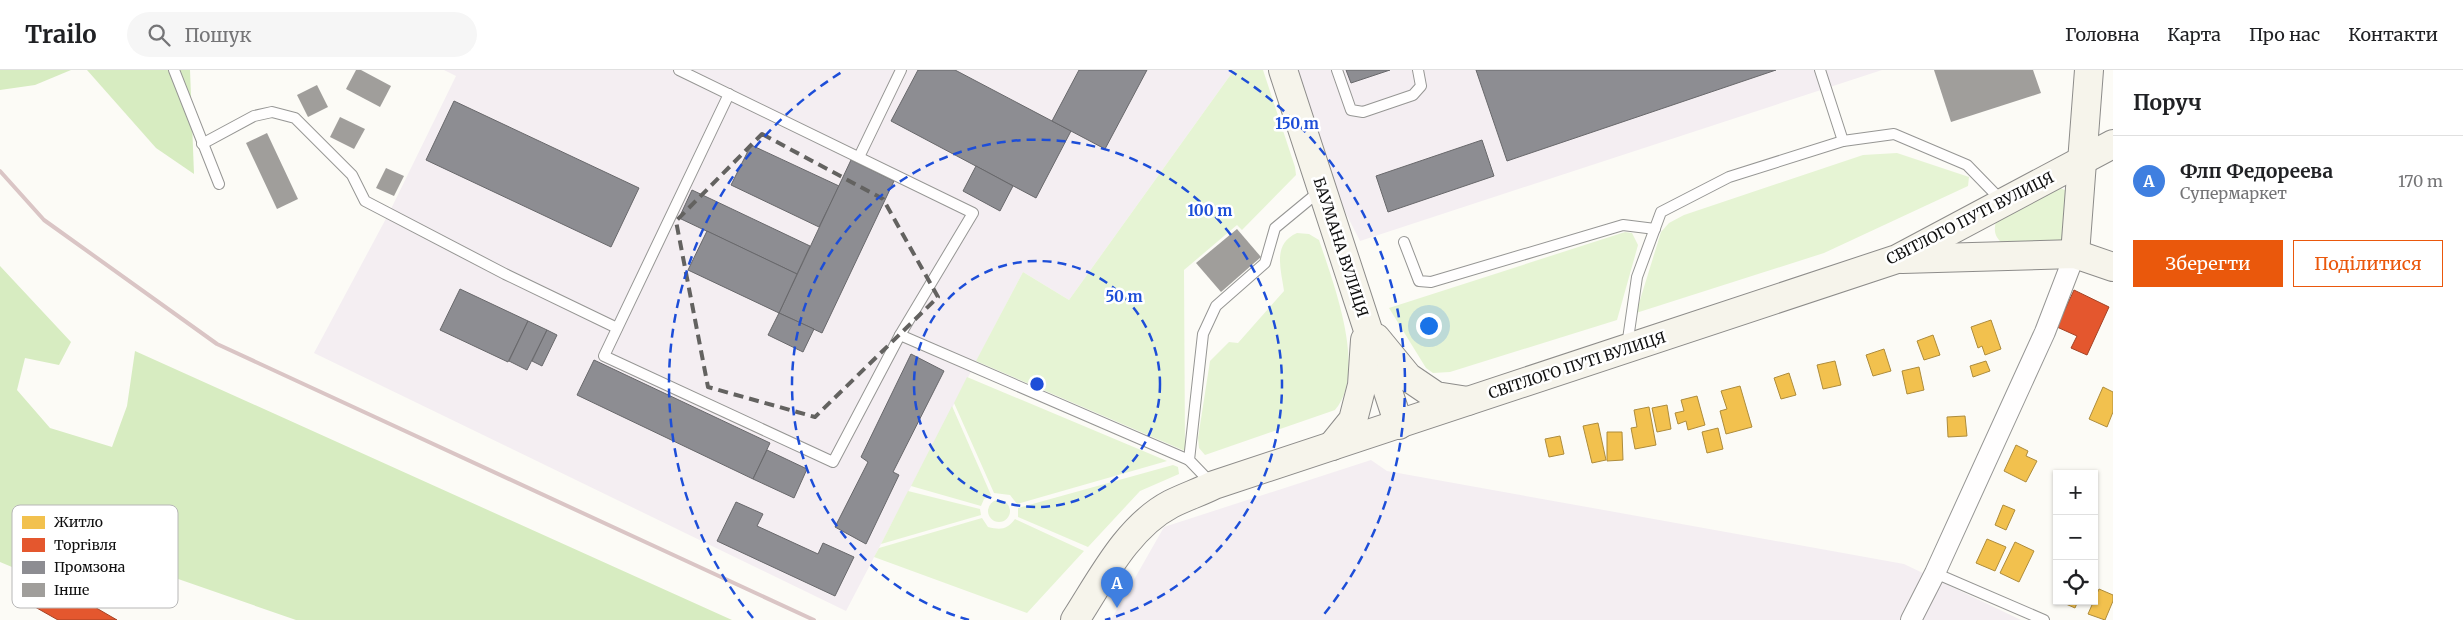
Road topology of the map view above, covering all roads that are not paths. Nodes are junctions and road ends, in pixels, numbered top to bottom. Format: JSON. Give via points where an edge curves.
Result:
{"nodes":[{"id":1,"x":174,"y":70,"type":"edge"},
{"id":2,"x":680,"y":70,"type":"edge"},
{"id":3,"x":901,"y":70,"type":"edge"},
{"id":4,"x":1283,"y":70,"type":"edge"},
{"id":5,"x":1337,"y":70,"type":"edge"},
{"id":6,"x":1418,"y":70,"type":"edge"},
{"id":7,"x":1820,"y":70,"type":"edge"},
{"id":8,"x":2089,"y":70,"type":"edge"},
{"id":9,"x":728,"y":94,"type":"junction"},
{"id":10,"x":1843,"y":140,"type":"junction"},
{"id":11,"x":202,"y":144,"type":"junction"},
{"id":12,"x":2113,"y":144,"type":"edge"},
{"id":13,"x":859,"y":157,"type":"junction"},
{"id":14,"x":2081,"y":160,"type":"junction"},
{"id":15,"x":219,"y":184,"type":"dead end"},
{"id":16,"x":1322,"y":190,"type":"junction"},
{"id":17,"x":2002,"y":202,"type":"junction"},
{"id":18,"x":1655,"y":229,"type":"junction"},
{"id":19,"x":1404,"y":242,"type":"dead end"},
{"id":20,"x":2075,"y":254,"type":"junction"},
{"id":21,"x":1897,"y":259,"type":"junction"},
{"id":22,"x":2113,"y":267,"type":"edge"},
{"id":23,"x":1366,"y":326,"type":"junction"},
{"id":24,"x":617,"y":328,"type":"junction"},
{"id":25,"x":900,"y":335,"type":"junction"},
{"id":26,"x":1626,"y":349,"type":"junction"},
{"id":27,"x":1470,"y":401,"type":"junction"},
{"id":28,"x":1399,"y":425,"type":"junction"},
{"id":29,"x":1332,"y":446,"type":"junction"},
{"id":30,"x":1189,"y":460,"type":"junction"},
{"id":31,"x":1214,"y":485,"type":"junction"},
{"id":32,"x":1935,"y":573,"type":"junction"},
{"id":33,"x":1075,"y":620,"type":"edge"},
{"id":34,"x":1911,"y":620,"type":"edge"},
{"id":35,"x":2044,"y":620,"type":"edge"}],
"edges":[{"from":1,"to":11,"type":"lane"},
{"from":2,"to":9,"type":"lane"},
{"from":3,"to":13,"type":"lane"},
{"from":4,"to":16,"type":"main road","name":"БАУМАНА ВУЛИЦЯ"},
{"from":5,"to":6,"type":"lane","via":[[1352,110],[1362,112],[1413,96],[1421,86]]},
{"from":7,"to":10,"type":"lane"},
{"from":8,"to":14,"type":"main road"},
{"from":9,"to":13,"type":"lane"},
{"from":9,"to":24,"type":"lane"},
{"from":10,"to":17,"type":"lane","via":[[1894,134],[1967,165]]},
{"from":10,"to":18,"type":"lane","via":[[1729,177],[1661,212]]},
{"from":11,"to":15,"type":"lane"},
{"from":11,"to":24,"type":"lane","via":[[254,116],[272,112],[295,118],[352,175],[365,201]]},
{"from":12,"to":14,"type":"main road","name":"СВІТЛОГО ПУТІ ВУЛИЦЯ"},
{"from":13,"to":25,"type":"lane","via":[[973,213]]},
{"from":14,"to":17,"type":"main road","name":"СВІТЛОГО ПУТІ ВУЛИЦЯ"},
{"from":14,"to":20,"type":"main road"},
{"from":16,"to":23,"type":"main road","name":"БАУМАНА ВУЛИЦЯ"},
{"from":16,"to":30,"type":"lane","via":[[1275,228],[1265,263],[1216,306],[1204,334]]},
{"from":17,"to":21,"type":"main road","name":"СВІТЛОГО ПУТІ ВУЛИЦЯ"},
{"from":18,"to":19,"type":"lane","via":[[1623,225],[1431,282],[1419,281]]},
{"from":18,"to":26,"type":"lane","via":[[1638,277]]},
{"from":20,"to":21,"type":"main road"},
{"from":20,"to":22,"type":"main road"},
{"from":20,"to":32,"type":"street","via":[[2045,332]]},
{"from":21,"to":26,"type":"main road","name":"СВІТЛОГО ПУТІ ВУЛИЦЯ"},
{"from":23,"to":27,"type":"main road","via":[[1408,377],[1436,396]]},
{"from":23,"to":28,"type":"main road","name":"БАУМАНА ВУЛИЦЯ"},
{"from":23,"to":29,"type":"main road","via":[[1362,385],[1353,420]]},
{"from":24,"to":25,"type":"lane","via":[[604,356],[833,462]]},
{"from":25,"to":30,"type":"lane"},
{"from":26,"to":27,"type":"main road","name":"СВІТЛОГО ПУТІ ВУЛИЦЯ"},
{"from":27,"to":28,"type":"main road","name":"СВІТЛОГО ПУТІ ВУЛИЦЯ"},
{"from":28,"to":29,"type":"main road","name":"СВІТЛОГО ПУТІ ВУЛИЦЯ"},
{"from":29,"to":31,"type":"main road","name":"СВІТЛОГО ПУТІ ВУЛИЦЯ"},
{"from":30,"to":31,"type":"lane"},
{"from":31,"to":33,"type":"main road","name":"СВІТЛОГО ПУТІ ВУЛИЦЯ","via":[[1170,505],[1144,525],[1119,553]]},
{"from":32,"to":34,"type":"street"},
{"from":32,"to":35,"type":"lane"}]}
